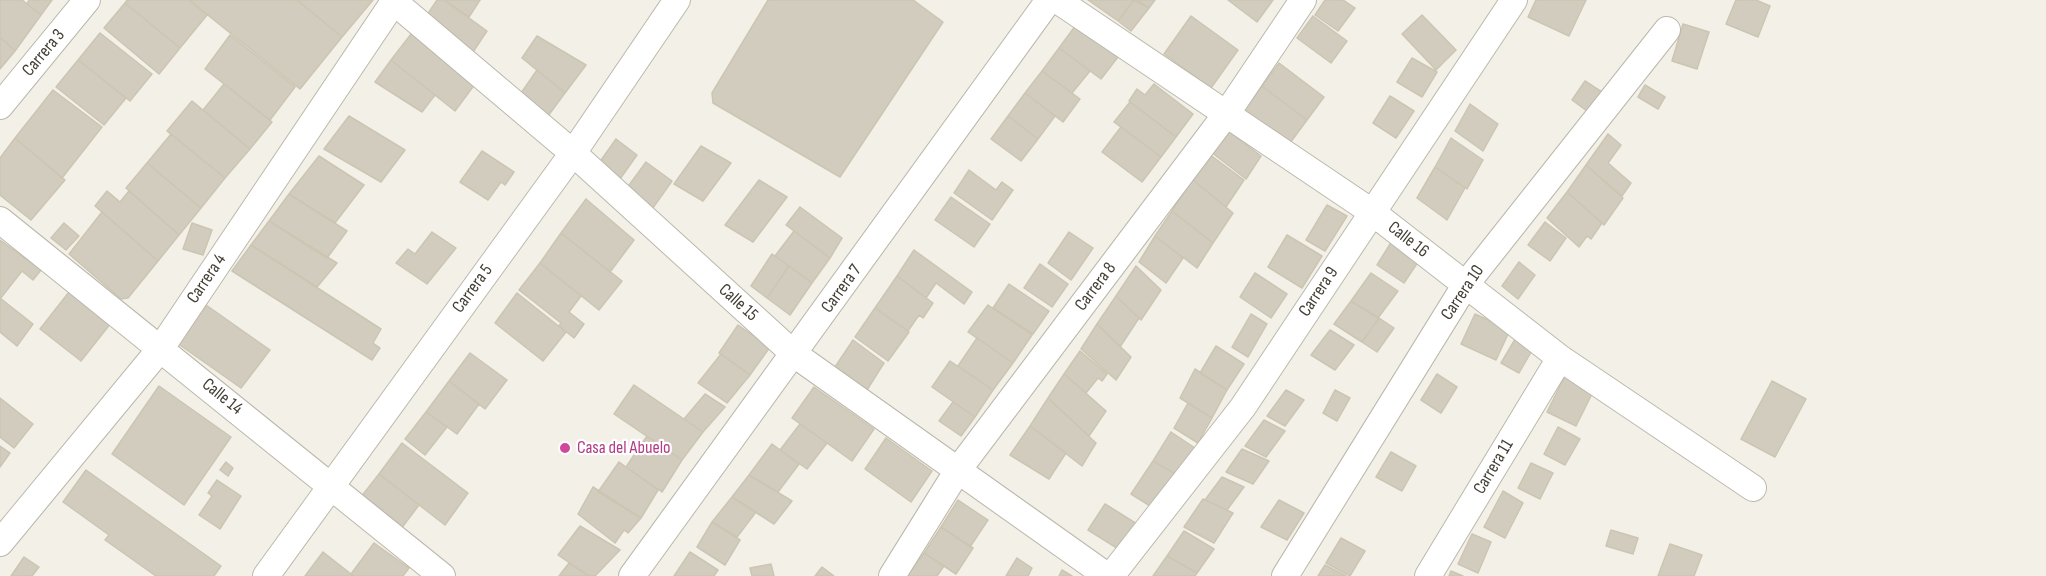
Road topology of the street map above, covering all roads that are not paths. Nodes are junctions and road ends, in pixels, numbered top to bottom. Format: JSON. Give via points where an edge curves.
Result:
{"nodes":[{"id":1,"x":87,"y":0,"type":"edge"},
{"id":2,"x":394,"y":0,"type":"edge"},
{"id":3,"x":677,"y":0,"type":"edge"},
{"id":4,"x":1049,"y":0,"type":"edge"},
{"id":5,"x":1057,"y":0,"type":"edge"},
{"id":6,"x":1303,"y":0,"type":"edge"},
{"id":7,"x":1514,"y":0,"type":"edge"},
{"id":8,"x":1667,"y":30,"type":"dead end"},
{"id":9,"x":0,"y":106,"type":"edge"},
{"id":10,"x":1227,"y":113,"type":"junction"},
{"id":11,"x":573,"y":153,"type":"junction"},
{"id":12,"x":1372,"y":212,"type":"junction"},
{"id":13,"x":0,"y":220,"type":"edge"},
{"id":14,"x":1466,"y":284,"type":"junction"},
{"id":15,"x":160,"y":348,"type":"junction"},
{"id":16,"x":794,"y":354,"type":"junction"},
{"id":17,"x":1560,"y":358,"type":"junction"},
{"id":18,"x":958,"y":470,"type":"junction"},
{"id":19,"x":331,"y":484,"type":"junction"},
{"id":20,"x":1753,"y":488,"type":"dead end"},
{"id":21,"x":0,"y":543,"type":"edge"},
{"id":22,"x":266,"y":576,"type":"edge"},
{"id":23,"x":442,"y":576,"type":"edge"},
{"id":24,"x":632,"y":576,"type":"edge"},
{"id":25,"x":892,"y":576,"type":"edge"},
{"id":26,"x":1109,"y":576,"type":"edge"},
{"id":27,"x":1285,"y":576,"type":"edge"},
{"id":28,"x":1428,"y":576,"type":"edge"}],
"edges":[{"from":1,"to":9,"type":"street","name":"Carrera 3"},
{"from":2,"to":11,"type":"street","name":"Calle 15"},
{"from":2,"to":15,"type":"street","name":"Carrera 4"},
{"from":3,"to":11,"type":"street","name":"Carrera 5"},
{"from":4,"to":16,"type":"street","name":"Carrera 7"},
{"from":5,"to":10,"type":"street","name":"Calle 16"},
{"from":6,"to":10,"type":"street","name":"Carrera 8"},
{"from":7,"to":12,"type":"street","name":"Carrera 9"},
{"from":8,"to":14,"type":"street","name":"Carrera 10"},
{"from":10,"to":12,"type":"street","name":"Calle 16"},
{"from":10,"to":18,"type":"street","name":"Carrera 8"},
{"from":11,"to":16,"type":"street","name":"Calle 15"},
{"from":11,"to":19,"type":"street","name":"Carrera 5"},
{"from":12,"to":14,"type":"street","name":"Calle 16"},
{"from":12,"to":26,"type":"street","name":"Carrera 9","via":[[1243,407]]},
{"from":13,"to":15,"type":"street","name":"Calle 14"},
{"from":14,"to":17,"type":"street","name":"Calle 16"},
{"from":14,"to":27,"type":"street","name":"Carrera 10"},
{"from":15,"to":19,"type":"street","name":"Calle 14"},
{"from":15,"to":21,"type":"street","name":"Carrera 4"},
{"from":16,"to":18,"type":"street","name":"Calle 15"},
{"from":16,"to":24,"type":"street","name":"Carrera 7"},
{"from":17,"to":20,"type":"street","name":"Calle 16"},
{"from":17,"to":28,"type":"street","name":"Carrera 11"},
{"from":18,"to":25,"type":"street","name":"Carrera 8"},
{"from":18,"to":26,"type":"street","name":"Calle 15"},
{"from":19,"to":22,"type":"street","name":"Carrera 5"},
{"from":19,"to":23,"type":"street","name":"Calle 14"}]}
